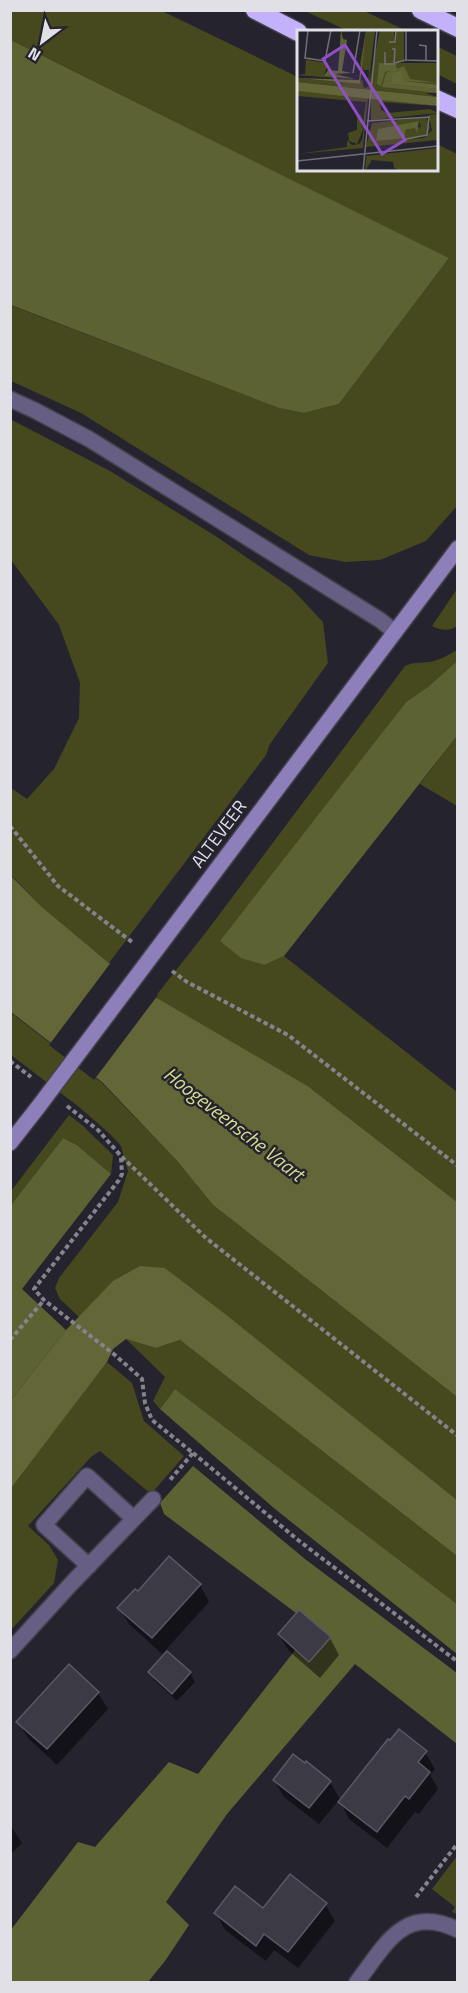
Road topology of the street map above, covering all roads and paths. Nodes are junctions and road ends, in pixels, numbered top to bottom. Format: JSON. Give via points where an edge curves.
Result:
{"nodes":[{"id":1,"x":255,"y":10,"type":"edge"},
{"id":2,"x":421,"y":10,"type":"edge"},
{"id":3,"x":458,"y":28,"type":"edge"},
{"id":4,"x":297,"y":31,"type":"edge"},
{"id":5,"x":438,"y":100,"type":"edge"},
{"id":6,"x":458,"y":109,"type":"edge"},
{"id":7,"x":10,"y":399,"type":"edge"},
{"id":8,"x":458,"y":548,"type":"edge"},
{"id":9,"x":395,"y":632,"type":"junction"},
{"id":10,"x":10,"y":826,"type":"edge"},
{"id":11,"x":139,"y":947,"type":"dead end"},
{"id":12,"x":168,"y":968,"type":"dead end"},
{"id":13,"x":10,"y":1143,"type":"edge"},
{"id":14,"x":458,"y":1166,"type":"edge"},
{"id":15,"x":44,"y":1300,"type":"junction"},
{"id":16,"x":10,"y":1340,"type":"edge"},
{"id":17,"x":458,"y":1436,"type":"edge"},
{"id":18,"x":193,"y":1453,"type":"junction"},
{"id":19,"x":153,"y":1499,"type":"joint"},
{"id":20,"x":134,"y":1519,"type":"junction"},
{"id":21,"x":89,"y":1566,"type":"junction"},
{"id":22,"x":10,"y":1651,"type":"edge"},
{"id":23,"x":458,"y":1662,"type":"edge"},
{"id":24,"x":458,"y":1843,"type":"edge"},
{"id":25,"x":416,"y":1898,"type":"dead end"},
{"id":26,"x":458,"y":1930,"type":"edge"},
{"id":27,"x":357,"y":1983,"type":"edge"}],
"edges":[{"from":1,"to":4,"type":"highway"},
{"from":2,"to":3,"type":"highway"},
{"from":5,"to":6,"type":"highway"},
{"from":7,"to":9,"type":"street","via":[[89,439]]},
{"from":8,"to":9,"type":"street","name":"ALTEVEER"},
{"from":9,"to":13,"type":"street","name":"ALTEVEER","bridge":true},
{"from":10,"to":11,"type":"path","via":[[58,886]]},
{"from":12,"to":14,"type":"path","via":[[288,1035]]},
{"from":15,"to":16,"type":"path"},
{"from":15,"to":17,"type":"path","via":[[34,1289],[119,1180],[121,1156],[206,1238]]},
{"from":15,"to":18,"type":"path","via":[[142,1379],[152,1420]]},
{"from":18,"to":19,"type":"path"},
{"from":18,"to":23,"type":"path","via":[[298,1540]]},
{"from":19,"to":20,"type":"street"},
{"from":20,"to":21,"type":"street"},
{"from":20,"to":21,"type":"street","via":[[87,1476],[44,1525]]},
{"from":21,"to":22,"type":"street"},
{"from":24,"to":25,"type":"path"},
{"from":26,"to":27,"type":"street","via":[[431,1921],[412,1923],[394,1935]]}]}
